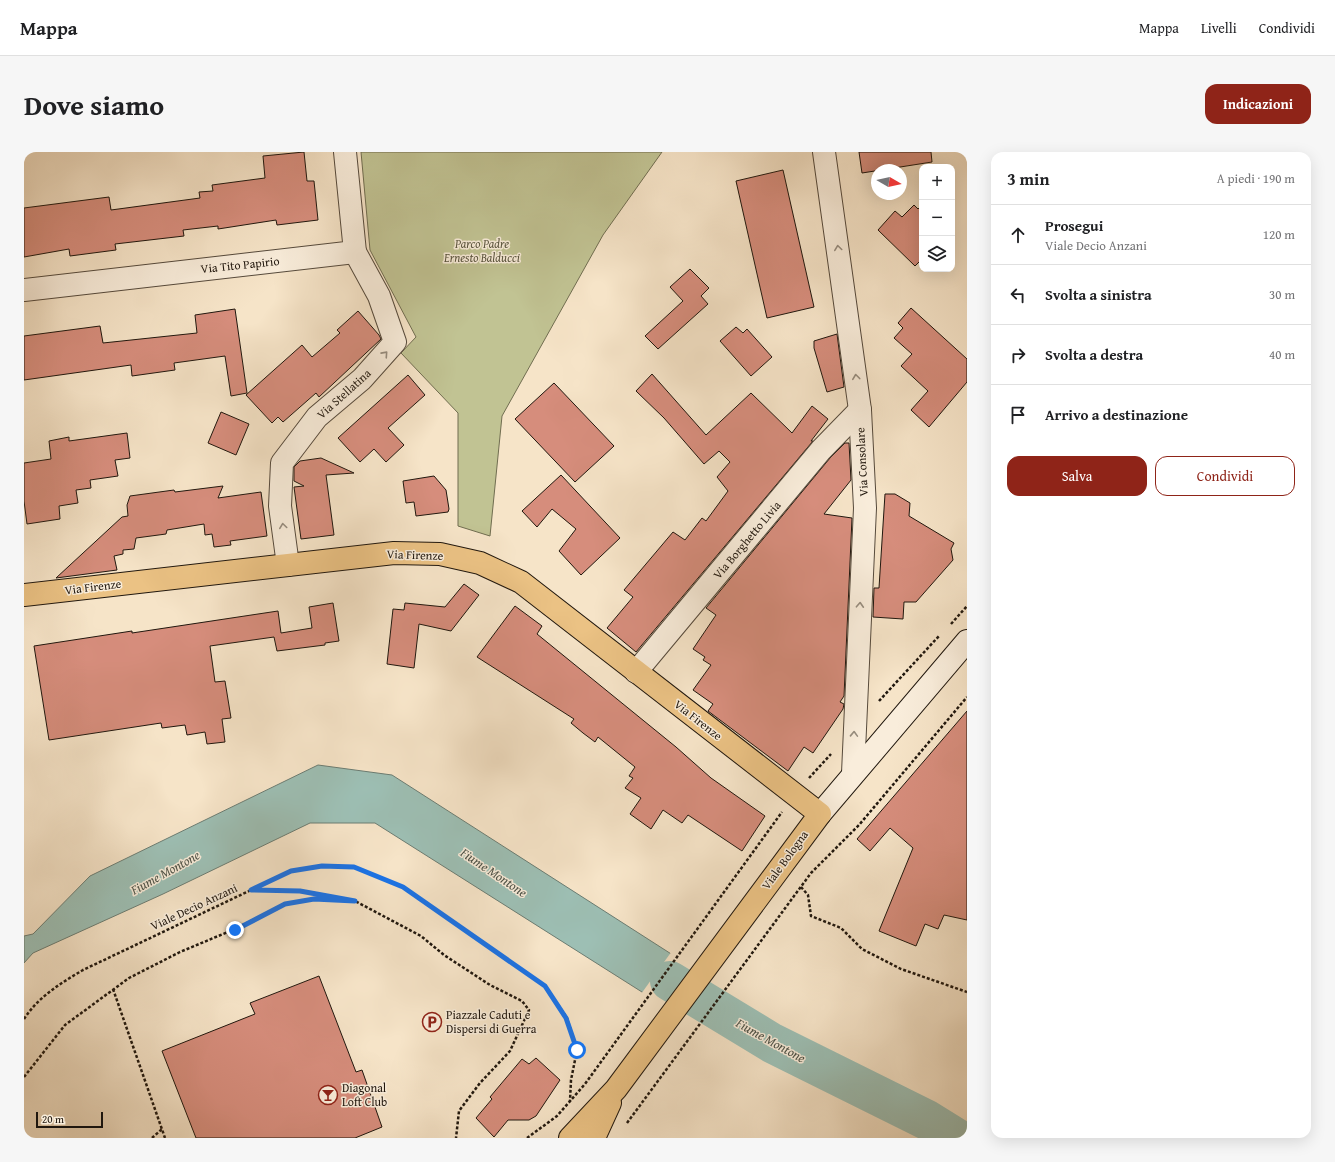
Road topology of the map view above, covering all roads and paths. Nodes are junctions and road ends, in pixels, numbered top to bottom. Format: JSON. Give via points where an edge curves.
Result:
{"nodes":[{"id":1,"x":345,"y":152,"type":"edge"},
{"id":2,"x":824,"y":152,"type":"edge"},
{"id":3,"x":355,"y":252,"type":"junction"},
{"id":4,"x":24,"y":290,"type":"edge"},
{"id":5,"x":860,"y":410,"type":"junction"},
{"id":6,"x":288,"y":565,"type":"junction"},
{"id":7,"x":24,"y":595,"type":"edge"},
{"id":8,"x":967,"y":641,"type":"edge"},
{"id":9,"x":636,"y":672,"type":"junction"},
{"id":10,"x":967,"y":697,"type":"edge"},
{"id":11,"x":853,"y":773,"type":"junction"},
{"id":12,"x":820,"y":814,"type":"junction"},
{"id":13,"x":734,"y":876,"type":"dead end"},
{"id":14,"x":801,"y":887,"type":"junction"},
{"id":15,"x":251,"y":890,"type":"junction"},
{"id":16,"x":355,"y":901,"type":"junction"},
{"id":17,"x":113,"y":988,"type":"junction"},
{"id":18,"x":967,"y":992,"type":"edge"},
{"id":19,"x":24,"y":1019,"type":"edge"},
{"id":20,"x":24,"y":1077,"type":"edge"},
{"id":21,"x":622,"y":1082,"type":"junction"},
{"id":22,"x":570,"y":1102,"type":"junction"},
{"id":23,"x":626,"y":1124,"type":"dead end"},
{"id":24,"x":162,"y":1129,"type":"junction"},
{"id":25,"x":152,"y":1138,"type":"edge"},
{"id":26,"x":165,"y":1138,"type":"edge"},
{"id":27,"x":456,"y":1138,"type":"edge"},
{"id":28,"x":527,"y":1138,"type":"edge"},
{"id":29,"x":570,"y":1138,"type":"edge"},
{"id":30,"x":594,"y":1138,"type":"edge"}],
"edges":[{"from":1,"to":3,"type":"street"},
{"from":5,"to":2,"type":"street","name":"Via Consolare","one_way":true},
{"from":3,"to":4,"type":"street","name":"Via Tito Papirio"},
{"from":6,"to":3,"type":"street","name":"Via Stellatina","one_way":true,"via":[[280,506],[282,463],[317,417],[362,379],[396,342],[379,296]]},
{"from":5,"to":9,"type":"street","name":"Via Borghetto Livia","via":[[822,450]]},
{"from":11,"to":5,"type":"street","name":"Via Consolare","one_way":true,"via":[[865,508]]},
{"from":6,"to":7,"type":"main road","name":"Via Firenze"},
{"from":6,"to":9,"type":"main road","name":"Via Firenze","via":[[394,553],[440,554],[480,563],[520,582]]},
{"from":8,"to":11,"type":"street","name":"Viale Bologna"},
{"from":9,"to":12,"type":"main road","name":"Via Firenze"},
{"from":10,"to":14,"type":"path","via":[[859,825],[811,873]]},
{"from":11,"to":12,"type":"street","name":"Viale Bologna"},
{"from":12,"to":21,"type":"main road","name":"Viale Bologna"},
{"from":13,"to":22,"type":"path"},
{"from":14,"to":18,"type":"path","via":[[808,895],[811,916],[841,928],[862,949],[901,969]]},
{"from":14,"to":23,"type":"path"},
{"from":15,"to":16,"type":"path","via":[[300,891]]},
{"from":15,"to":19,"type":"path","name":"Viale Decio Anzani","via":[[58,984],[30,1009]]},
{"from":15,"to":22,"type":"path","name":"Viale Decio Anzani","via":[[291,871],[322,866],[354,867],[403,887],[545,986],[566,1018],[577,1050]]},
{"from":16,"to":17,"type":"path","via":[[314,899],[285,904],[235,930],[180,952]]},
{"from":16,"to":27,"type":"path","via":[[421,936],[444,955],[490,985],[522,1001],[529,1010],[510,1051],[480,1083],[459,1111]]},
{"from":17,"to":20,"type":"path","via":[[65,1025]]},
{"from":17,"to":24,"type":"path"},
{"from":21,"to":29,"type":"main road","name":"Viale Bologna"},
{"from":21,"to":30,"type":"main road","name":"Viale Bologna"},
{"from":22,"to":28,"type":"path","via":[[557,1116]]},
{"from":24,"to":25,"type":"path"},
{"from":24,"to":26,"type":"path"}]}
